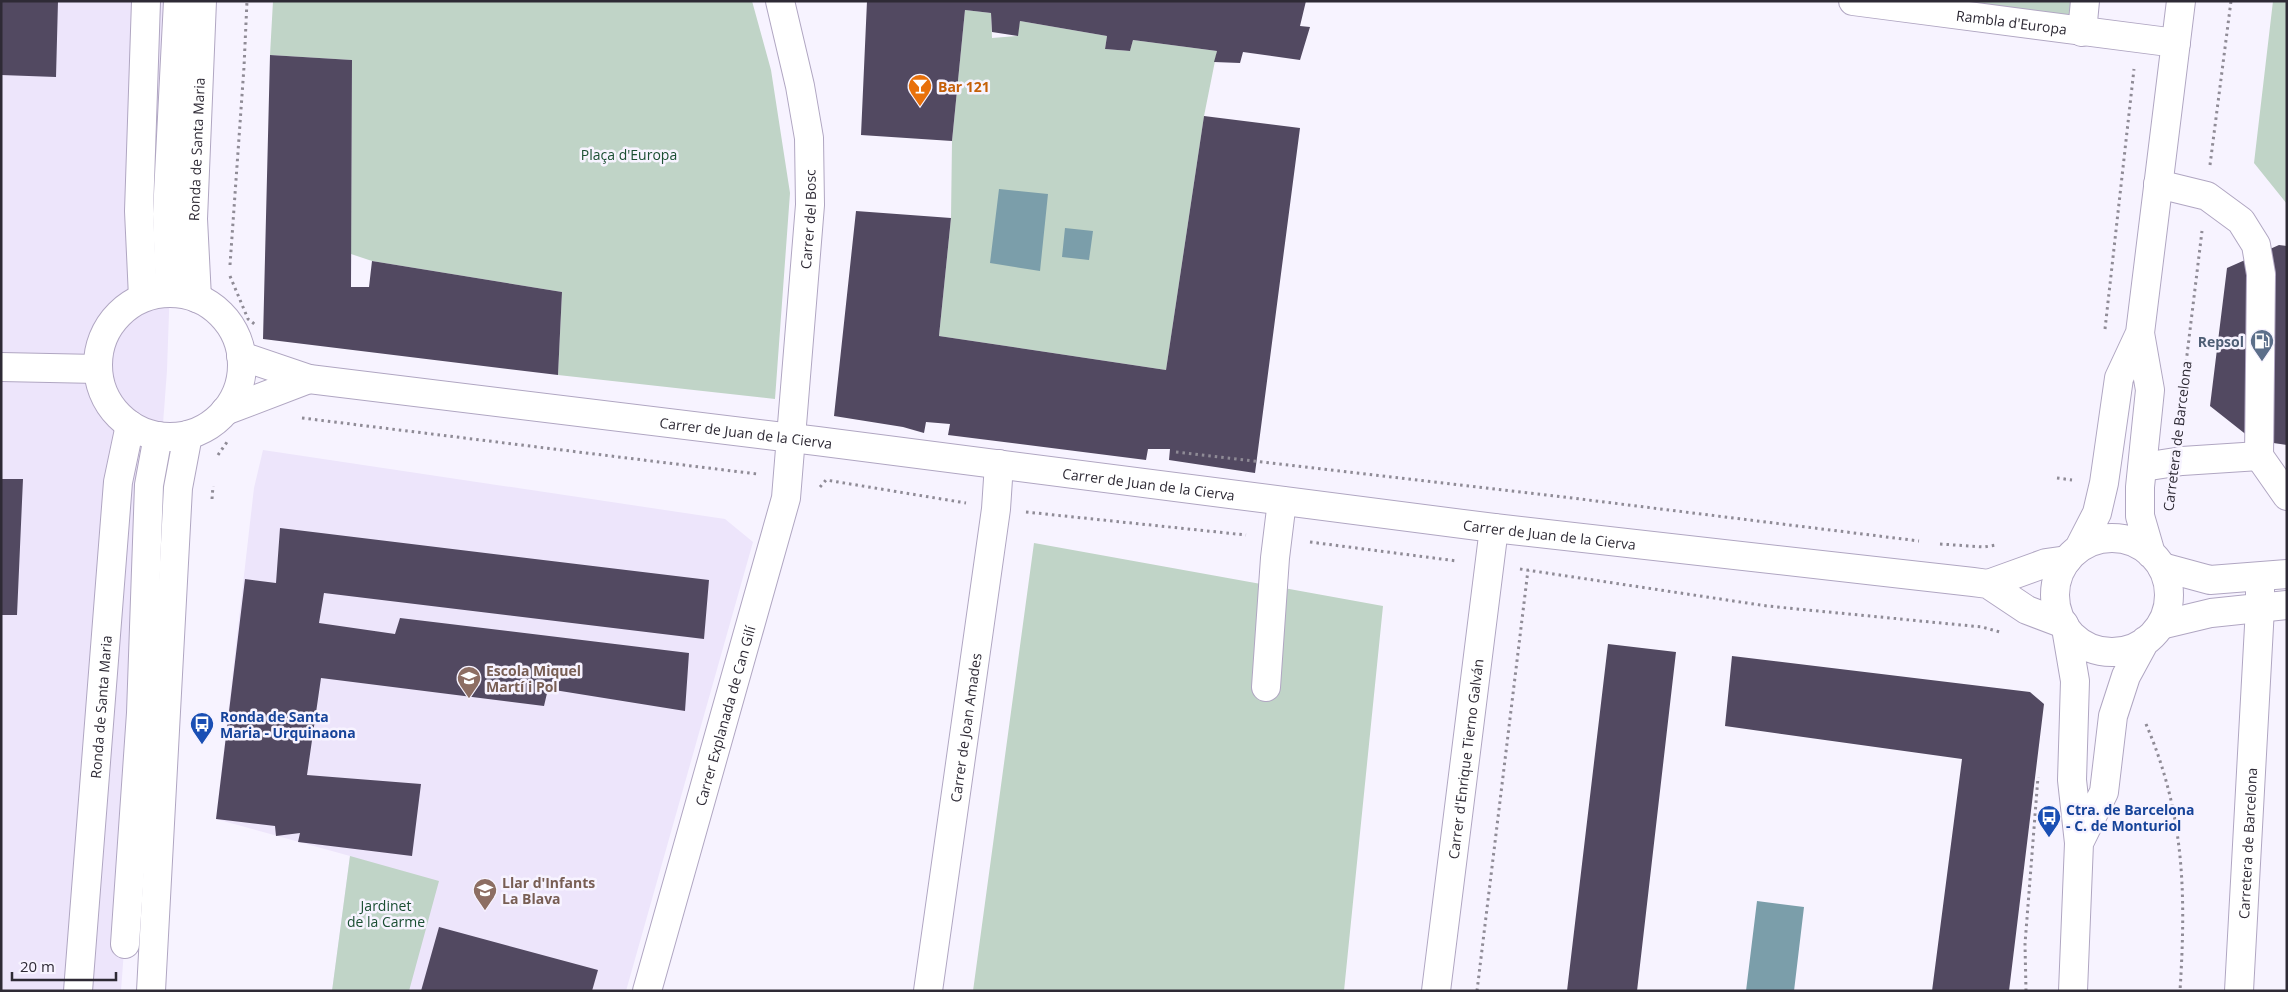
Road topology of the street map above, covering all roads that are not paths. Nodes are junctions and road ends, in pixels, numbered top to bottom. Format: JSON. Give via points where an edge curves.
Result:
{"nodes":[{"id":1,"x":146,"y":1,"type":"edge"},
{"id":2,"x":178,"y":1,"type":"edge"},
{"id":3,"x":202,"y":1,"type":"edge"},
{"id":4,"x":780,"y":1,"type":"edge"},
{"id":5,"x":1853,"y":1,"type":"edge"},
{"id":6,"x":2085,"y":1,"type":"edge"},
{"id":7,"x":2181,"y":1,"type":"edge"},
{"id":8,"x":2082,"y":32,"type":"junction"},
{"id":9,"x":2176,"y":43,"type":"junction"},
{"id":10,"x":2158,"y":184,"type":"junction"},
{"id":11,"x":170,"y":293,"type":"junction"},
{"id":12,"x":143,"y":297,"type":"junction"},
{"id":13,"x":197,"y":298,"type":"junction"},
{"id":14,"x":2140,"y":333,"type":"junction"},
{"id":15,"x":241,"y":356,"type":"junction"},
{"id":16,"x":1,"y":367,"type":"edge"},
{"id":17,"x":98,"y":369,"type":"junction"},
{"id":18,"x":309,"y":379,"type":"junction"},
{"id":19,"x":228,"y":424,"type":"junction"},
{"id":20,"x":130,"y":425,"type":"junction"},
{"id":21,"x":188,"y":435,"type":"junction"},
{"id":22,"x":158,"y":436,"type":"junction"},
{"id":23,"x":792,"y":438,"type":"junction"},
{"id":24,"x":2259,"y":456,"type":"junction"},
{"id":25,"x":1000,"y":464,"type":"junction"},
{"id":26,"x":2143,"y":467,"type":"junction"},
{"id":27,"x":2287,"y":496,"type":"edge"},
{"id":28,"x":1282,"y":501,"type":"junction"},
{"id":29,"x":1494,"y":528,"type":"junction"},
{"id":30,"x":2073,"y":554,"type":"junction"},
{"id":31,"x":2156,"y":561,"type":"junction"},
{"id":32,"x":2287,"y":574,"type":"edge"},
{"id":33,"x":2260,"y":577,"type":"junction"},
{"id":34,"x":1988,"y":584,"type":"junction"},
{"id":35,"x":2274,"y":607,"type":"edge"},
{"id":36,"x":2065,"y":626,"type":"junction"},
{"id":37,"x":2153,"y":633,"type":"junction"},
{"id":38,"x":1266,"y":687,"type":"dead end"},
{"id":39,"x":2079,"y":843,"type":"junction"},
{"id":40,"x":124,"y":944,"type":"dead end"},
{"id":41,"x":78,"y":991,"type":"edge"},
{"id":42,"x":151,"y":991,"type":"edge"},
{"id":43,"x":647,"y":991,"type":"edge"},
{"id":44,"x":928,"y":991,"type":"edge"},
{"id":45,"x":1436,"y":991,"type":"edge"},
{"id":46,"x":2073,"y":991,"type":"edge"},
{"id":47,"x":2239,"y":991,"type":"edge"}],
"edges":[{"from":1,"to":12,"type":"street","via":[[139,211]]},
{"from":2,"to":11,"type":"street","name":"Ronda de Santa Maria","via":[[167,214]]},
{"from":3,"to":13,"type":"street","name":"Ronda de Santa Maria","via":[[193,218]]},
{"from":4,"to":23,"type":"street","name":"Carrer del Bosc","via":[[809,138],[810,205]]},
{"from":5,"to":8,"type":"street","name":"Rambla d'Europa"},
{"from":6,"to":8,"type":"street","name":"Rambla d'Europa"},
{"from":7,"to":9,"type":"street","name":"Carretera de Barcelona"},
{"from":8,"to":9,"type":"street","name":"Rambla d'Europa"},
{"from":9,"to":10,"type":"street","name":"Carretera de Barcelona"},
{"from":10,"to":14,"type":"street","name":"Carretera de Barcelona"},
{"from":10,"to":24,"type":"street","via":[[2207,196],[2241,221],[2256,245],[2260,267]]},
{"from":11,"to":12,"type":"street"},
{"from":11,"to":13,"type":"street"},
{"from":12,"to":17,"type":"street","via":[[122,311],[106,331],[99,352]]},
{"from":13,"to":15,"type":"street","via":[[227,320],[236,335]]},
{"from":14,"to":26,"type":"street","name":"Carretera de Barcelona","via":[[2150,390]]},
{"from":14,"to":30,"type":"street","name":"Carretera de Barcelona","via":[[2119,378],[2097,513]]},
{"from":15,"to":18,"type":"street","name":"Carrer de Juan de la Cierva"},
{"from":15,"to":19,"type":"street","via":[[241,379]]},
{"from":16,"to":17,"type":"street"},
{"from":17,"to":20,"type":"street","via":[[101,386],[111,406]]},
{"from":18,"to":19,"type":"street","name":"Carrer de Juan de la Cierva"},
{"from":18,"to":23,"type":"street","name":"Carrer de Juan de la Cierva"},
{"from":19,"to":21,"type":"street","via":[[209,426]]},
{"from":20,"to":22,"type":"street"},
{"from":20,"to":41,"type":"street","name":"Ronda de Santa Maria","via":[[118,482]]},
{"from":21,"to":22,"type":"street"},
{"from":21,"to":42,"type":"street","via":[[178,488]]},
{"from":22,"to":40,"type":"street","via":[[149,485],[142,713]]},
{"from":23,"to":25,"type":"street","name":"Carrer de Juan de la Cierva"},
{"from":23,"to":43,"type":"street","name":"Carrer Explanada de Can Gilí","via":[[786,498]]},
{"from":24,"to":26,"type":"street"},
{"from":24,"to":27,"type":"street"},
{"from":25,"to":28,"type":"street","name":"Carrer de Juan de la Cierva"},
{"from":25,"to":44,"type":"street","name":"Carrer de Joan Amades"},
{"from":26,"to":31,"type":"street","name":"Carretera de Barcelona","via":[[2140,516]]},
{"from":28,"to":29,"type":"street","name":"Carrer de Juan de la Cierva"},
{"from":28,"to":38,"type":"street"},
{"from":29,"to":34,"type":"street","name":"Carrer de Juan de la Cierva"},
{"from":29,"to":45,"type":"street","name":"Carrer d'Enrique Tierno Galván"},
{"from":30,"to":31,"type":"street","via":[[2093,541],[2124,539],[2139,545]]},
{"from":30,"to":34,"type":"street","name":"Carrer de Juan de la Cierva"},
{"from":30,"to":36,"type":"street","via":[[2057,581],[2055,600]]},
{"from":31,"to":33,"type":"street","via":[[2210,580]]},
{"from":31,"to":37,"type":"street","via":[[2168,586],[2168,606]]},
{"from":32,"to":33,"type":"street"},
{"from":33,"to":35,"type":"street","name":"Carretera de Barcelona"},
{"from":34,"to":36,"type":"street","name":"Carrer de Juan de la Cierva","via":[[2027,610]]},
{"from":35,"to":37,"type":"street","via":[[2211,613]]},
{"from":35,"to":47,"type":"street","name":"Carretera de Barcelona"},
{"from":36,"to":37,"type":"street","via":[[2085,645],[2113,652],[2128,649]]},
{"from":36,"to":39,"type":"street","via":[[2075,681],[2072,780]]},
{"from":37,"to":39,"type":"street","via":[[2126,676],[2113,716],[2104,792]]},
{"from":39,"to":46,"type":"street"}]}
